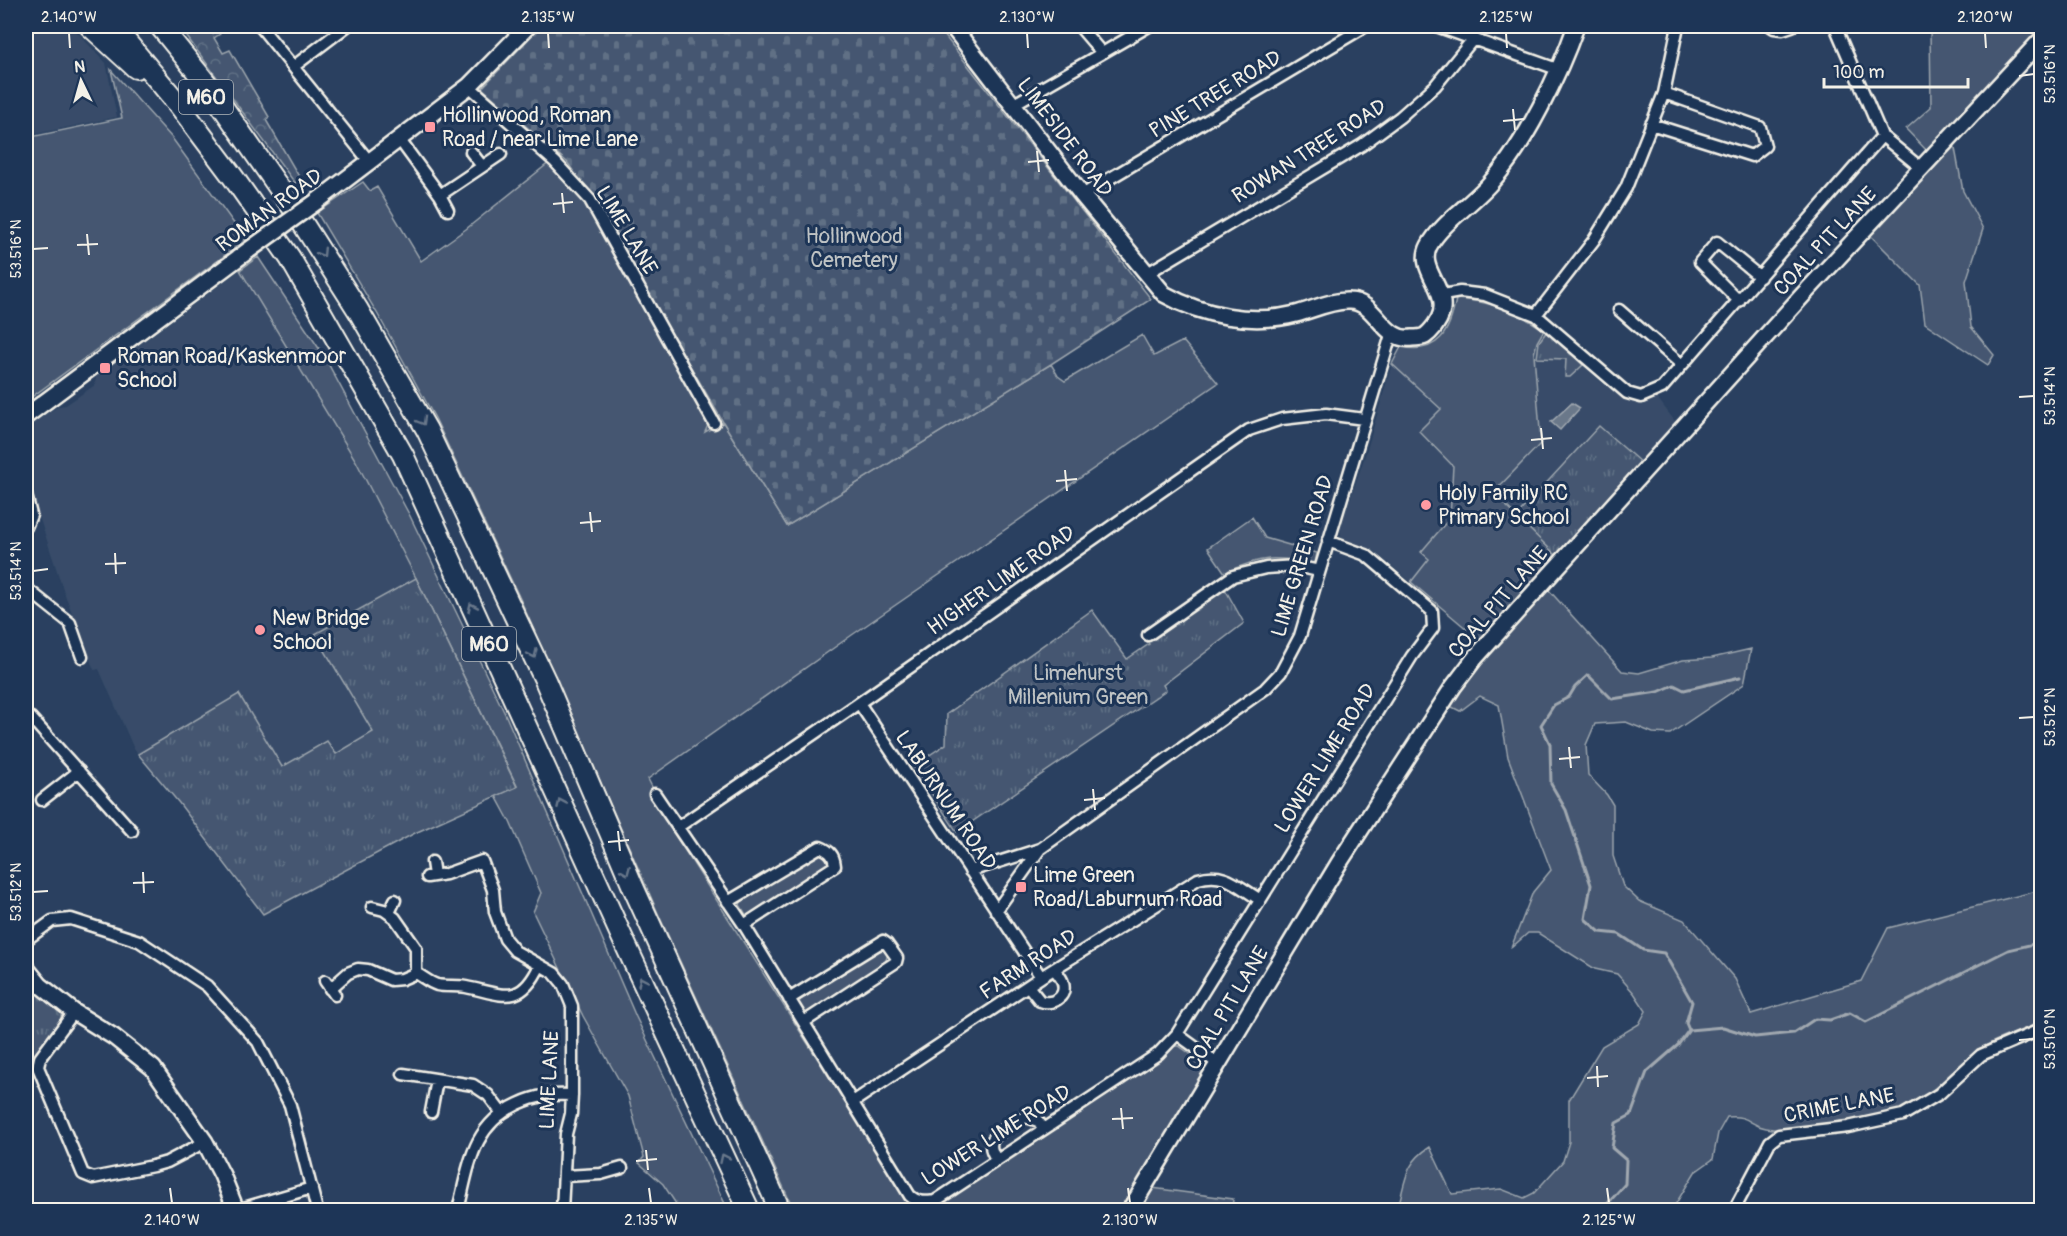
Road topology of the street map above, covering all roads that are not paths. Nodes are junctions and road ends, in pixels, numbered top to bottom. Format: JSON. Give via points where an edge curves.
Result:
{"nodes":[{"id":1,"x":90,"y":26,"type":"edge"},
{"id":2,"x":113,"y":26,"type":"edge"},
{"id":3,"x":145,"y":26,"type":"edge"},
{"id":4,"x":160,"y":26,"type":"edge"},
{"id":5,"x":260,"y":26,"type":"edge"},
{"id":6,"x":347,"y":26,"type":"edge"},
{"id":7,"x":528,"y":26,"type":"edge"},
{"id":8,"x":952,"y":26,"type":"edge"},
{"id":9,"x":1079,"y":26,"type":"edge"},
{"id":10,"x":1149,"y":26,"type":"edge"},
{"id":11,"x":1366,"y":26,"type":"edge"},
{"id":12,"x":1436,"y":26,"type":"edge"},
{"id":13,"x":1576,"y":26,"type":"edge"},
{"id":14,"x":1678,"y":26,"type":"edge"},
{"id":15,"x":1771,"y":26,"type":"edge"},
{"id":16,"x":1792,"y":26,"type":"edge"},
{"id":17,"x":1835,"y":26,"type":"edge"},
{"id":18,"x":1471,"y":33,"type":"edge"},
{"id":19,"x":2042,"y":39,"type":"edge"},
{"id":20,"x":1102,"y":53,"type":"junction"},
{"id":21,"x":293,"y":67,"type":"junction"},
{"id":22,"x":1557,"y":69,"type":"junction"},
{"id":23,"x":469,"y":86,"type":"junction"},
{"id":24,"x":1664,"y":93,"type":"junction"},
{"id":25,"x":1014,"y":104,"type":"junction"},
{"id":26,"x":179,"y":105,"type":"junction"},
{"id":27,"x":1652,"y":124,"type":"junction"},
{"id":28,"x":1882,"y":136,"type":"junction"},
{"id":29,"x":399,"y":139,"type":"junction"},
{"id":30,"x":471,"y":152,"type":"dead end"},
{"id":31,"x":501,"y":154,"type":"dead end"},
{"id":32,"x":369,"y":161,"type":"junction"},
{"id":33,"x":482,"y":166,"type":"junction"},
{"id":34,"x":1921,"y":168,"type":"junction"},
{"id":35,"x":267,"y":169,"type":"junction"},
{"id":36,"x":440,"y":195,"type":"junction"},
{"id":37,"x":1082,"y":195,"type":"junction"},
{"id":38,"x":448,"y":210,"type":"dead end"},
{"id":39,"x":1146,"y":274,"type":"junction"},
{"id":40,"x":1760,"y":277,"type":"junction"},
{"id":41,"x":1443,"y":295,"type":"junction"},
{"id":42,"x":1739,"y":301,"type":"junction"},
{"id":43,"x":1619,"y":310,"type":"dead end"},
{"id":44,"x":1536,"y":315,"type":"junction"},
{"id":45,"x":1391,"y":335,"type":"junction"},
{"id":46,"x":1682,"y":365,"type":"junction"},
{"id":47,"x":26,"y":416,"type":"edge"},
{"id":48,"x":1364,"y":419,"type":"junction"},
{"id":49,"x":714,"y":423,"type":"dead end"},
{"id":50,"x":26,"y":495,"type":"edge"},
{"id":51,"x":26,"y":527,"type":"edge"},
{"id":52,"x":1328,"y":541,"type":"junction"},
{"id":53,"x":1319,"y":570,"type":"junction"},
{"id":54,"x":26,"y":588,"type":"edge"},
{"id":55,"x":1148,"y":635,"type":"dead end"},
{"id":56,"x":82,"y":657,"type":"dead end"},
{"id":57,"x":859,"y":703,"type":"junction"},
{"id":58,"x":26,"y":716,"type":"edge"},
{"id":59,"x":79,"y":771,"type":"junction"},
{"id":60,"x":655,"y":794,"type":"dead end"},
{"id":61,"x":42,"y":800,"type":"dead end"},
{"id":62,"x":678,"y":827,"type":"junction"},
{"id":63,"x":132,"y":831,"type":"dead end"},
{"id":64,"x":1040,"y":849,"type":"junction"},
{"id":65,"x":432,"y":862,"type":"dead end"},
{"id":66,"x":970,"y":870,"type":"junction"},
{"id":67,"x":1259,"y":899,"type":"junction"},
{"id":68,"x":395,"y":900,"type":"dead end"},
{"id":69,"x":728,"y":902,"type":"junction"},
{"id":70,"x":372,"y":907,"type":"dead end"},
{"id":71,"x":996,"y":911,"type":"junction"},
{"id":72,"x":389,"y":913,"type":"junction"},
{"id":73,"x":744,"y":925,"type":"junction"},
{"id":74,"x":26,"y":940,"type":"edge"},
{"id":75,"x":540,"y":965,"type":"junction"},
{"id":76,"x":26,"y":968,"type":"edge"},
{"id":77,"x":1054,"y":969,"type":"junction"},
{"id":78,"x":416,"y":974,"type":"junction"},
{"id":79,"x":1041,"y":977,"type":"junction"},
{"id":80,"x":1028,"y":986,"type":"junction"},
{"id":81,"x":330,"y":988,"type":"dead end"},
{"id":82,"x":789,"y":999,"type":"junction"},
{"id":83,"x":74,"y":1012,"type":"junction"},
{"id":84,"x":804,"y":1022,"type":"junction"},
{"id":85,"x":2042,"y":1029,"type":"edge"},
{"id":86,"x":1177,"y":1034,"type":"junction"},
{"id":87,"x":1217,"y":1063,"type":"junction"},
{"id":88,"x":403,"y":1074,"type":"dead end"},
{"id":89,"x":437,"y":1080,"type":"junction"},
{"id":90,"x":572,"y":1095,"type":"junction"},
{"id":91,"x":853,"y":1102,"type":"junction"},
{"id":92,"x":432,"y":1112,"type":"dead end"},
{"id":93,"x":501,"y":1112,"type":"junction"},
{"id":94,"x":1044,"y":1129,"type":"junction"},
{"id":95,"x":205,"y":1142,"type":"junction"},
{"id":96,"x":997,"y":1160,"type":"junction"},
{"id":97,"x":614,"y":1166,"type":"dead end"},
{"id":98,"x":565,"y":1176,"type":"junction"},
{"id":99,"x":312,"y":1188,"type":"junction"},
{"id":100,"x":237,"y":1210,"type":"edge"},
{"id":101,"x":316,"y":1210,"type":"edge"},
{"id":102,"x":458,"y":1210,"type":"edge"},
{"id":103,"x":562,"y":1210,"type":"edge"},
{"id":104,"x":749,"y":1210,"type":"edge"},
{"id":105,"x":780,"y":1210,"type":"edge"},
{"id":106,"x":1130,"y":1210,"type":"edge"},
{"id":107,"x":1734,"y":1210,"type":"edge"}],
"edges":[{"from":1,"to":26,"type":"highway","number":"M60"},
{"from":2,"to":26,"type":"highway","number":"M60"},
{"from":3,"to":35,"type":"highway","number":"M60"},
{"from":4,"to":35,"type":"highway","number":"M60"},
{"from":5,"to":21,"type":"street"},
{"from":6,"to":21,"type":"street"},
{"from":7,"to":23,"type":"street","name":"ROMAN ROAD"},
{"from":8,"to":25,"type":"street","name":"LIMESIDE ROAD"},
{"from":9,"to":20,"type":"street"},
{"from":10,"to":20,"type":"street"},
{"from":11,"to":37,"type":"street","name":"PINE TREE ROAD"},
{"from":12,"to":18,"type":"street"},
{"from":13,"to":22,"type":"street"},
{"from":14,"to":24,"type":"street"},
{"from":15,"to":16,"type":"street"},
{"from":17,"to":28,"type":"street"},
{"from":18,"to":22,"type":"street"},
{"from":18,"to":39,"type":"street","name":"ROWAN TREE ROAD","via":[[1435,86],[1400,117],[1362,145]]},
{"from":19,"to":34,"type":"street","name":"COAL PIT LANE"},
{"from":20,"to":25,"type":"street"},
{"from":21,"to":32,"type":"street"},
{"from":22,"to":41,"type":"street","via":[[1527,132],[1492,181],[1429,246],[1427,264]]},
{"from":23,"to":29,"type":"street","name":"ROMAN ROAD"},
{"from":23,"to":49,"type":"street","name":"LIME LANE","via":[[555,162],[590,200]]},
{"from":24,"to":27,"type":"street"},
{"from":24,"to":27,"type":"street","via":[[1760,127],[1765,146],[1752,156]]},
{"from":25,"to":37,"type":"street","name":"LIMESIDE ROAD"},
{"from":104,"to":26,"type":"highway","number":"M60","one_way":true,"via":[[403,455],[290,258]]},
{"from":27,"to":44,"type":"street","via":[[1626,188]]},
{"from":28,"to":34,"type":"street"},
{"from":28,"to":40,"type":"street"},
{"from":29,"to":32,"type":"street","name":"ROMAN ROAD"},
{"from":29,"to":36,"type":"street"},
{"from":30,"to":33,"type":"street"},
{"from":31,"to":33,"type":"street"},
{"from":32,"to":47,"type":"street","name":"ROMAN ROAD","bridge":true},
{"from":33,"to":36,"type":"street"},
{"from":34,"to":87,"type":"street","name":"COAL PIT LANE","via":[[1475,658],[1339,863]]},
{"from":35,"to":105,"type":"highway","number":"M60","one_way":true,"via":[[358,310],[427,430],[545,680],[634,889]]},
{"from":36,"to":38,"type":"street"},
{"from":37,"to":39,"type":"street","name":"LIMESIDE ROAD"},
{"from":39,"to":45,"type":"street","name":"LIMESIDE ROAD","via":[[1164,294],[1213,314],[1284,317],[1354,301],[1368,308]]},
{"from":40,"to":42,"type":"street"},
{"from":40,"to":42,"type":"street","via":[[1717,242],[1700,261]]},
{"from":41,"to":44,"type":"street","via":[[1485,295]]},
{"from":41,"to":45,"type":"street","via":[[1442,314],[1429,333],[1407,339]]},
{"from":42,"to":46,"type":"street"},
{"from":43,"to":46,"type":"street"},
{"from":44,"to":46,"type":"street","via":[[1627,393],[1641,397],[1662,388]]},
{"from":45,"to":48,"type":"street","name":"LIME GREEN ROAD"},
{"from":48,"to":52,"type":"street","name":"LIME GREEN ROAD"},
{"from":48,"to":57,"type":"street","name":"HIGHER LIME ROAD","via":[[1326,414],[1282,419],[1249,430]]},
{"from":50,"to":51,"type":"street","via":[[31,515]]},
{"from":52,"to":53,"type":"street","name":"LIME GREEN ROAD"},
{"from":52,"to":67,"type":"street","name":"LOWER LIME ROAD","via":[[1366,555],[1432,611],[1433,628]]},
{"from":53,"to":55,"type":"street","via":[[1296,566],[1266,568],[1233,576]]},
{"from":53,"to":64,"type":"street","name":"LIME GREEN ROAD","via":[[1300,636],[1281,672],[1265,689]]},
{"from":54,"to":56,"type":"street","via":[[70,623]]},
{"from":57,"to":62,"type":"street","name":"HIGHER LIME ROAD"},
{"from":57,"to":66,"type":"street","name":"LABURNUM ROAD"},
{"from":58,"to":59,"type":"street"},
{"from":59,"to":61,"type":"street"},
{"from":59,"to":63,"type":"street"},
{"from":60,"to":62,"type":"street","name":"LOWER LIME ROAD"},
{"from":62,"to":69,"type":"street","name":"LOWER LIME ROAD"},
{"from":64,"to":66,"type":"street","name":"LIME GREEN ROAD"},
{"from":64,"to":71,"type":"street","name":"LIME GREEN ROAD"},
{"from":65,"to":75,"type":"street","name":"LIME LANE","via":[[430,876],[446,874],[480,856],[494,890],[495,912],[505,939],[515,951]]},
{"from":66,"to":71,"type":"street","name":"LABURNUM ROAD"},
{"from":67,"to":77,"type":"street","name":"FARM ROAD","via":[[1224,878],[1211,875],[1198,879]]},
{"from":67,"to":86,"type":"street","name":"LOWER LIME ROAD"},
{"from":68,"to":72,"type":"street"},
{"from":69,"to":73,"type":"street","name":"LOWER LIME ROAD"},
{"from":69,"to":73,"type":"street","via":[[820,847],[834,858],[835,866]]},
{"from":70,"to":72,"type":"street"},
{"from":71,"to":79,"type":"street","name":"LABURNUM ROAD"},
{"from":72,"to":78,"type":"street","via":[[416,948]]},
{"from":73,"to":82,"type":"street","name":"LOWER LIME ROAD"},
{"from":74,"to":99,"type":"street","via":[[52,921],[71,919],[140,941],[207,986],[258,1042],[290,1105]]},
{"from":75,"to":78,"type":"street","via":[[525,988],[504,996],[434,984]]},
{"from":75,"to":90,"type":"street","name":"LIME LANE","via":[[558,977],[572,1006]]},
{"from":76,"to":83,"type":"street","via":[[40,985]]},
{"from":77,"to":79,"type":"street","name":"FARM ROAD"},
{"from":77,"to":80,"type":"street","via":[[1063,984],[1058,999],[1040,1001]]},
{"from":78,"to":81,"type":"street","via":[[391,980],[358,969]]},
{"from":79,"to":80,"type":"street","name":"FARM ROAD"},
{"from":80,"to":91,"type":"street","name":"FARM ROAD"},
{"from":82,"to":84,"type":"street","name":"LOWER LIME ROAD"},
{"from":82,"to":84,"type":"street","via":[[883,941],[897,958]]},
{"from":83,"to":95,"type":"street","via":[[114,1036],[153,1068]]},
{"from":83,"to":95,"type":"street","via":[[40,1058],[38,1067],[83,1174],[93,1178],[153,1166]]},
{"from":84,"to":91,"type":"street","name":"LOWER LIME ROAD"},
{"from":85,"to":107,"type":"street","name":"CRIME LANE","via":[[1981,1056],[1939,1094],[1903,1115],[1848,1127],[1779,1135],[1770,1142]]},
{"from":86,"to":87,"type":"street"},
{"from":86,"to":94,"type":"street","name":"LOWER LIME ROAD","via":[[1158,1054]]},
{"from":87,"to":106,"type":"street","name":"COAL PIT LANE"},
{"from":88,"to":89,"type":"street"},
{"from":89,"to":92,"type":"street"},
{"from":89,"to":93,"type":"street","via":[[473,1086],[488,1095]]},
{"from":90,"to":93,"type":"street","via":[[542,1094]]},
{"from":90,"to":98,"type":"street","name":"LIME LANE"},
{"from":91,"to":96,"type":"street","name":"LOWER LIME ROAD","via":[[915,1201],[935,1201]]},
{"from":93,"to":102,"type":"street","via":[[474,1148]]},
{"from":94,"to":96,"type":"street","name":"LOWER LIME ROAD"},
{"from":94,"to":96,"type":"street","via":[[1038,1120],[1026,1117],[995,1135],[992,1152]]},
{"from":95,"to":100,"type":"street"},
{"from":97,"to":98,"type":"street","via":[[600,1174]]},
{"from":98,"to":103,"type":"street","name":"LIME LANE"},
{"from":99,"to":100,"type":"street"},
{"from":99,"to":101,"type":"street"}]}
